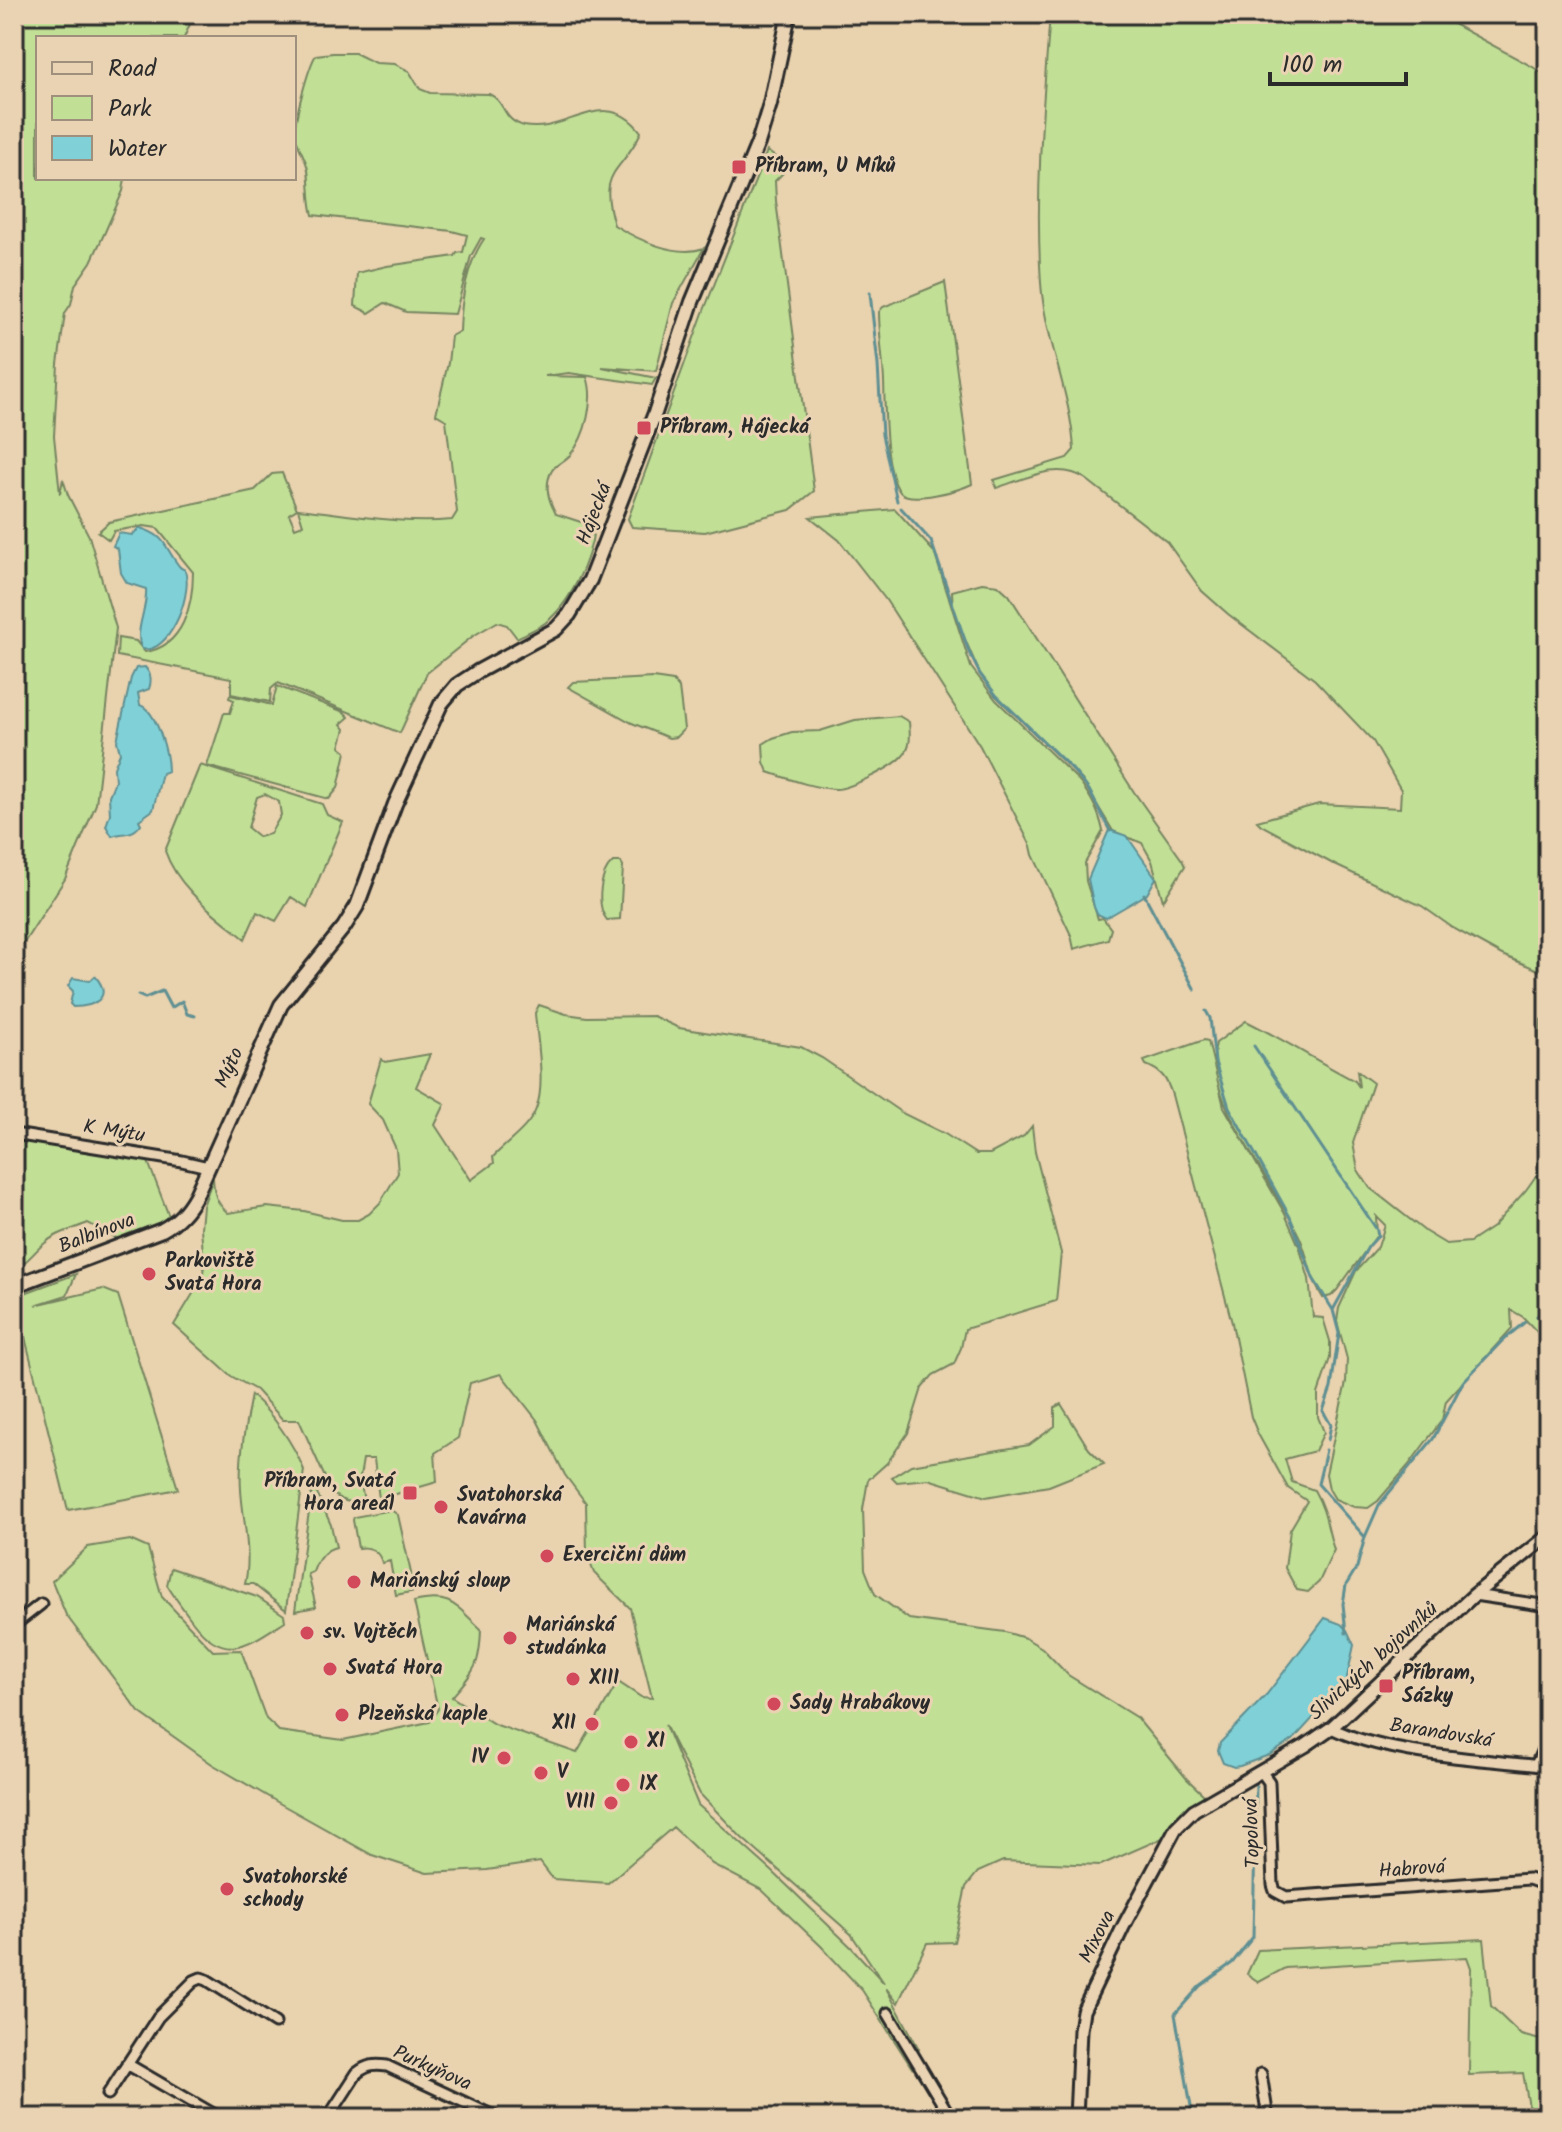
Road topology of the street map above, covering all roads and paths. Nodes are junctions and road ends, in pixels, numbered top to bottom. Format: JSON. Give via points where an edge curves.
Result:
{"nodes":[{"id":1,"x":789,"y":14,"type":"edge"},
{"id":2,"x":324,"y":952,"type":"joint"},
{"id":3,"x":14,"y":1134,"type":"edge"},
{"id":4,"x":208,"y":1167,"type":"junction"},
{"id":5,"x":187,"y":1210,"type":"joint"},
{"id":6,"x":14,"y":1286,"type":"edge"},
{"id":7,"x":1548,"y":1536,"type":"edge"},
{"id":8,"x":1474,"y":1595,"type":"junction"},
{"id":9,"x":41,"y":1604,"type":"dead end"},
{"id":10,"x":1548,"y":1606,"type":"edge"},
{"id":11,"x":14,"y":1625,"type":"edge"},
{"id":12,"x":1331,"y":1728,"type":"junction"},
{"id":13,"x":1548,"y":1738,"type":"edge"},
{"id":14,"x":1536,"y":1765,"type":"junction"},
{"id":15,"x":1548,"y":1767,"type":"edge"},
{"id":16,"x":1261,"y":1771,"type":"junction"},
{"id":17,"x":1213,"y":1798,"type":"joint"},
{"id":18,"x":1548,"y":1886,"type":"edge"},
{"id":19,"x":1279,"y":1895,"type":"joint"},
{"id":20,"x":888,"y":2013,"type":"dead end"},
{"id":21,"x":275,"y":2023,"type":"dead end"},
{"id":22,"x":127,"y":2064,"type":"junction"},
{"id":23,"x":1261,"y":2074,"type":"dead end"},
{"id":24,"x":108,"y":2094,"type":"dead end"},
{"id":25,"x":220,"y":2118,"type":"edge"},
{"id":26,"x":328,"y":2118,"type":"edge"},
{"id":27,"x":498,"y":2118,"type":"edge"},
{"id":28,"x":951,"y":2118,"type":"edge"},
{"id":29,"x":1076,"y":2118,"type":"edge"},
{"id":30,"x":1268,"y":2118,"type":"edge"}],
"edges":[{"from":1,"to":2,"type":"main road","name":"Hájecká","via":[[758,143],[692,302],[590,580],[556,629],[457,685],[441,704],[395,804],[357,906]]},
{"from":2,"to":4,"type":"main road","name":"Mýto","via":[[281,1005]]},
{"from":3,"to":4,"type":"street","name":"K Mýtu"},
{"from":4,"to":5,"type":"main road","name":"Mýto"},
{"from":5,"to":6,"type":"main road","name":"Balbínova","via":[[162,1230]]},
{"from":7,"to":8,"type":"street","name":"Slivických bojovníků"},
{"from":8,"to":10,"type":"street"},
{"from":8,"to":12,"type":"street","name":"Slivických bojovníků"},
{"from":9,"to":11,"type":"street"},
{"from":12,"to":14,"type":"street","name":"Barandovská","via":[[1409,1750]]},
{"from":12,"to":16,"type":"street","name":"Slivických bojovníků"},
{"from":13,"to":14,"type":"street"},
{"from":14,"to":15,"type":"street","name":"Barandovská"},
{"from":16,"to":17,"type":"street","name":"Slivických bojovníků"},
{"from":16,"to":19,"type":"street","name":"Topolová","via":[[1269,1782],[1273,1885]]},
{"from":17,"to":29,"type":"street","name":"Mixova","via":[[1176,1828],[1091,1992],[1080,2030]]},
{"from":18,"to":19,"type":"street","name":"Habrová","via":[[1529,1879]]},
{"from":20,"to":28,"type":"street"},
{"from":21,"to":22,"type":"street","via":[[201,1978],[158,2017]]},
{"from":22,"to":24,"type":"street"},
{"from":22,"to":25,"type":"street"},
{"from":23,"to":30,"type":"street"},
{"from":26,"to":27,"type":"street","name":"Purkyňova","via":[[357,2073],[377,2064]]}]}
